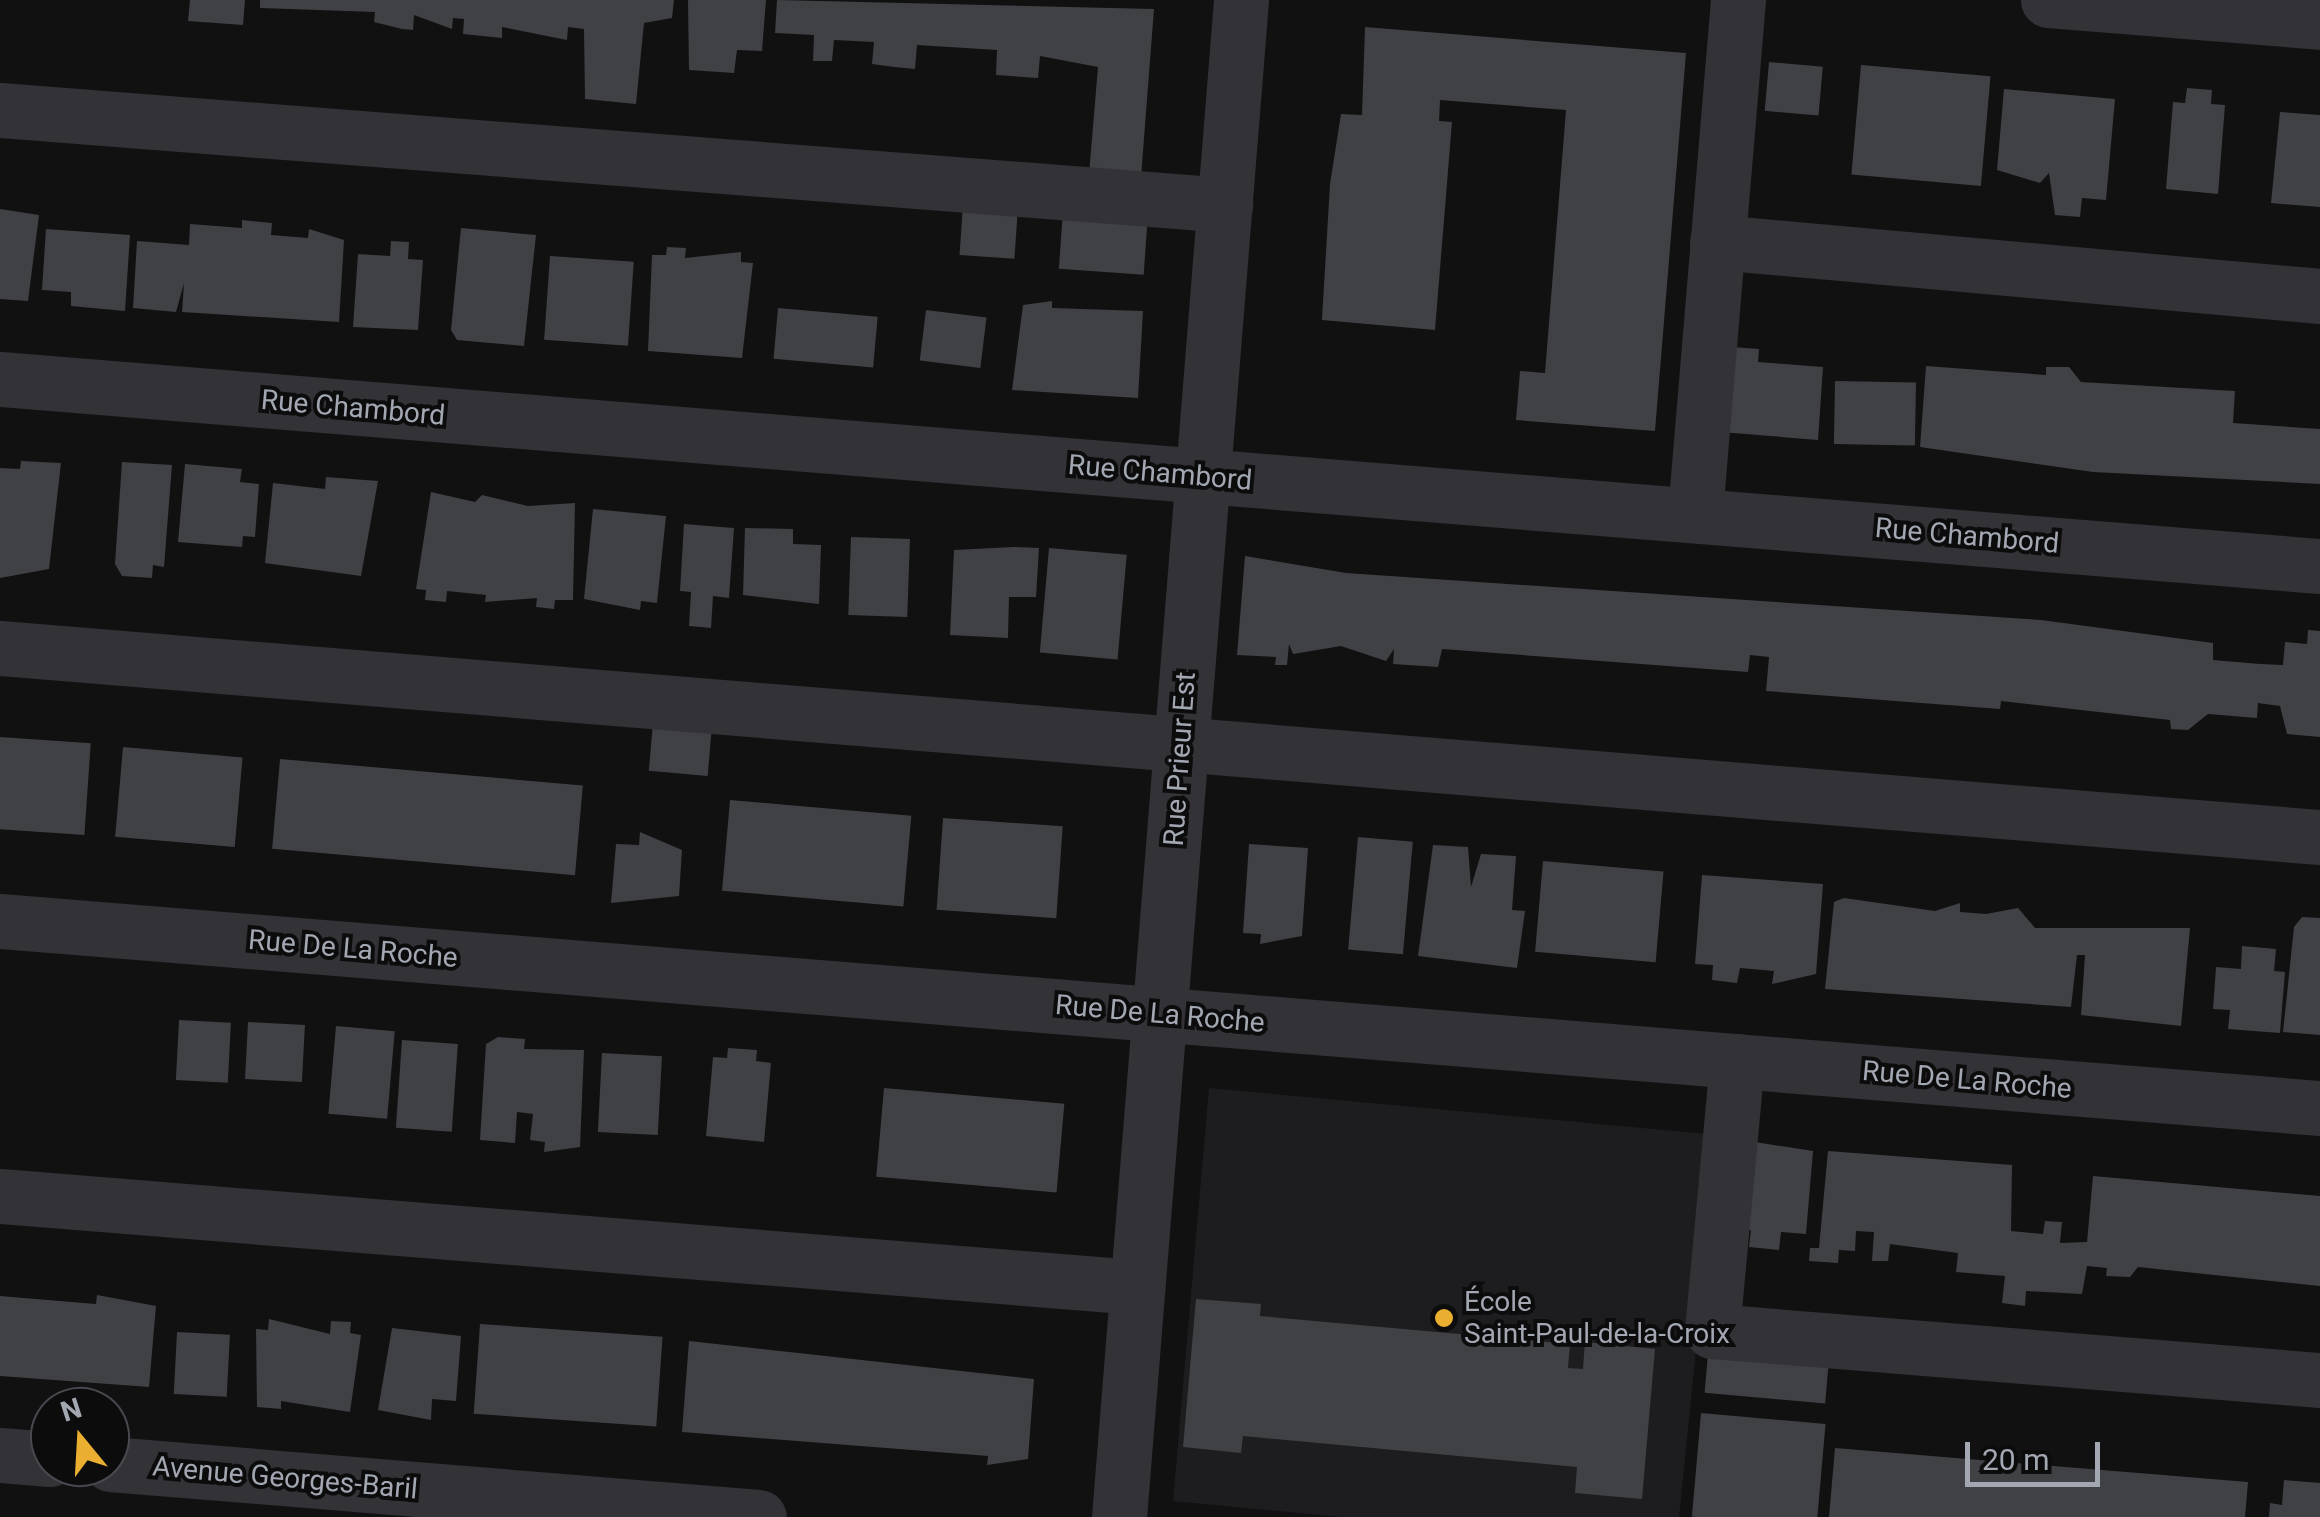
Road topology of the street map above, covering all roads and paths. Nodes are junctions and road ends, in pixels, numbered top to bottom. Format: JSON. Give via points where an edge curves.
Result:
{"nodes":[{"id":1,"x":1240,"y":0,"type":"edge"},
{"id":2,"x":1738,"y":0,"type":"edge"},
{"id":3,"x":2048,"y":0,"type":"edge"},
{"id":4,"x":2320,"y":22,"type":"edge"},
{"id":5,"x":0,"y":110,"type":"edge"},
{"id":6,"x":1225,"y":206,"type":"junction"},
{"id":7,"x":1717,"y":242,"type":"junction"},
{"id":8,"x":2320,"y":296,"type":"edge"},
{"id":9,"x":0,"y":379,"type":"edge"},
{"id":10,"x":1202,"y":476,"type":"junction"},
{"id":11,"x":1695,"y":513,"type":"junction"},
{"id":12,"x":2320,"y":566,"type":"edge"},
{"id":13,"x":0,"y":648,"type":"edge"},
{"id":14,"x":1181,"y":750,"type":"junction"},
{"id":15,"x":2320,"y":837,"type":"edge"},
{"id":16,"x":0,"y":921,"type":"edge"},
{"id":17,"x":1159,"y":1014,"type":"junction"},
{"id":18,"x":1737,"y":1061,"type":"junction"},
{"id":19,"x":2320,"y":1108,"type":"edge"},
{"id":20,"x":0,"y":1196,"type":"edge"},
{"id":21,"x":1137,"y":1287,"type":"junction"},
{"id":22,"x":2320,"y":1380,"type":"edge"},
{"id":23,"x":0,"y":1455,"type":"edge"},
{"id":24,"x":30,"y":1457,"type":"edge"},
{"id":25,"x":130,"y":1466,"type":"edge"},
{"id":26,"x":760,"y":1517,"type":"edge"},
{"id":27,"x":1119,"y":1517,"type":"edge"}],
"edges":[{"from":1,"to":6,"type":"street","name":"Rue Prieur Est"},
{"from":2,"to":7,"type":"street"},
{"from":3,"to":4,"type":"street"},
{"from":5,"to":6,"type":"street"},
{"from":6,"to":10,"type":"street","name":"Rue Prieur Est"},
{"from":7,"to":8,"type":"street"},
{"from":7,"to":11,"type":"street"},
{"from":9,"to":10,"type":"street","name":"Rue Chambord"},
{"from":10,"to":11,"type":"street","name":"Rue Chambord"},
{"from":10,"to":14,"type":"street","name":"Rue Prieur Est"},
{"from":11,"to":12,"type":"street","name":"Rue Chambord"},
{"from":13,"to":14,"type":"street"},
{"from":14,"to":15,"type":"street"},
{"from":14,"to":17,"type":"street","name":"Rue Prieur Est"},
{"from":16,"to":17,"type":"street","name":"Rue De La Roche"},
{"from":17,"to":18,"type":"street","name":"Rue De La Roche"},
{"from":17,"to":21,"type":"street","name":"Rue Prieur Est"},
{"from":18,"to":19,"type":"street","name":"Rue De La Roche"},
{"from":18,"to":22,"type":"street","via":[[1712,1331]]},
{"from":20,"to":21,"type":"street"},
{"from":21,"to":27,"type":"street","name":"Rue Prieur Est"},
{"from":23,"to":24,"type":"street"},
{"from":25,"to":26,"type":"street","name":"Avenue Georges-Baril"}]}
